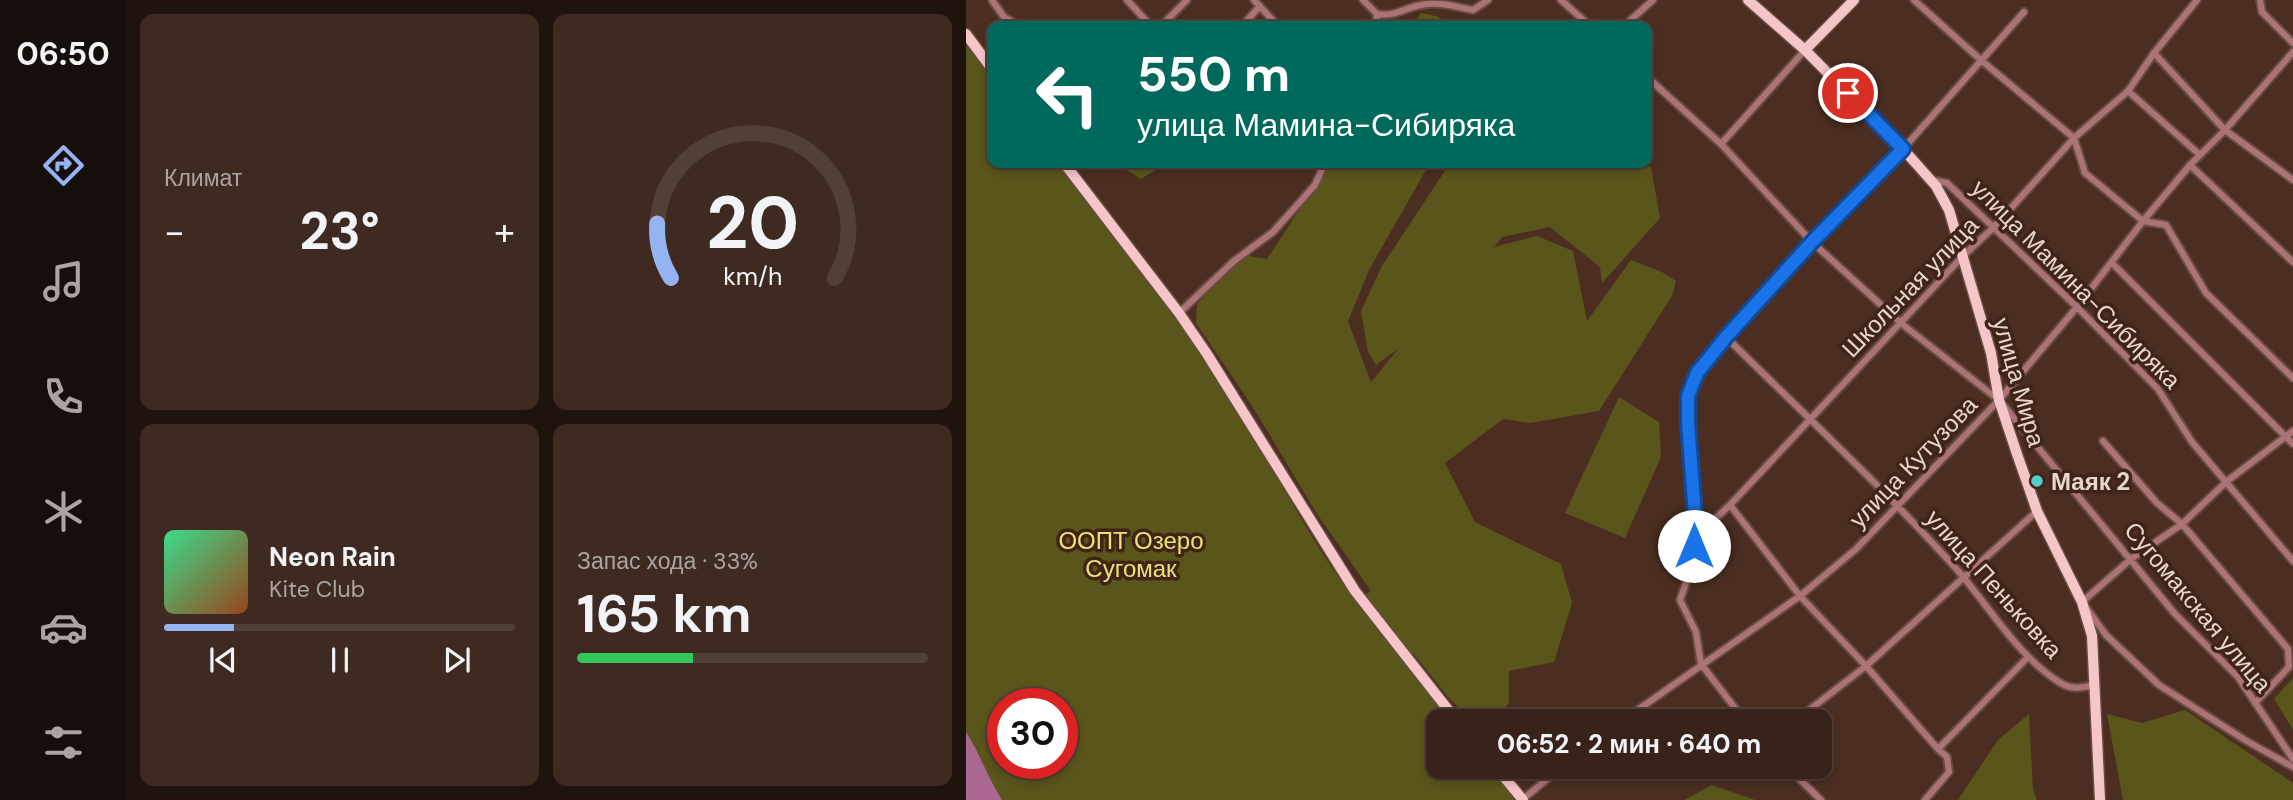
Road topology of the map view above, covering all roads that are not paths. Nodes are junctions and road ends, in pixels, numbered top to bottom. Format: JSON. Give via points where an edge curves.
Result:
{"nodes":[{"id":1,"x":992,"y":0,"type":"edge"},
{"id":2,"x":1127,"y":0,"type":"edge"},
{"id":3,"x":1187,"y":0,"type":"edge"},
{"id":4,"x":1254,"y":0,"type":"edge"},
{"id":5,"x":1363,"y":0,"type":"edge"},
{"id":6,"x":1488,"y":0,"type":"edge"},
{"id":7,"x":1561,"y":0,"type":"edge"},
{"id":8,"x":1653,"y":0,"type":"edge"},
{"id":9,"x":1748,"y":0,"type":"edge"},
{"id":10,"x":1854,"y":0,"type":"edge"},
{"id":11,"x":1914,"y":0,"type":"edge"},
{"id":12,"x":2197,"y":0,"type":"edge"},
{"id":13,"x":2260,"y":0,"type":"edge"},
{"id":14,"x":1260,"y":6,"type":"junction"},
{"id":15,"x":2024,"y":12,"type":"dead end"},
{"id":16,"x":1377,"y":14,"type":"junction"},
{"id":17,"x":1011,"y":21,"type":"edge"},
{"id":18,"x":1146,"y":21,"type":"edge"},
{"id":19,"x":1166,"y":21,"type":"edge"},
{"id":20,"x":1246,"y":21,"type":"edge"},
{"id":21,"x":1274,"y":21,"type":"edge"},
{"id":22,"x":1376,"y":21,"type":"edge"},
{"id":23,"x":1584,"y":21,"type":"edge"},
{"id":24,"x":1630,"y":21,"type":"edge"},
{"id":25,"x":966,"y":34,"type":"edge"},
{"id":26,"x":2293,"y":43,"type":"edge"},
{"id":27,"x":1805,"y":50,"type":"junction"},
{"id":28,"x":2293,"y":52,"type":"edge"},
{"id":29,"x":2154,"y":53,"type":"junction"},
{"id":30,"x":1982,"y":61,"type":"junction"},
{"id":31,"x":987,"y":62,"type":"edge"},
{"id":32,"x":1652,"y":82,"type":"edge"},
{"id":33,"x":2128,"y":91,"type":"junction"},
{"id":34,"x":2225,"y":130,"type":"junction"},
{"id":35,"x":2074,"y":138,"type":"junction"},
{"id":36,"x":1721,"y":144,"type":"junction"},
{"id":37,"x":1903,"y":149,"type":"junction"},
{"id":38,"x":2200,"y":155,"type":"junction"},
{"id":39,"x":2190,"y":164,"type":"junction"},
{"id":40,"x":1068,"y":168,"type":"edge"},
{"id":41,"x":1323,"y":168,"type":"edge"},
{"id":42,"x":1930,"y":179,"type":"junction"},
{"id":43,"x":2293,"y":180,"type":"edge"},
{"id":44,"x":2143,"y":221,"type":"junction"},
{"id":45,"x":1994,"y":227,"type":"junction"},
{"id":46,"x":1812,"y":242,"type":"junction"},
{"id":47,"x":1962,"y":257,"type":"junction"},
{"id":48,"x":2293,"y":262,"type":"edge"},
{"id":49,"x":2112,"y":263,"type":"junction"},
{"id":50,"x":2077,"y":307,"type":"junction"},
{"id":51,"x":1179,"y":313,"type":"junction"},
{"id":52,"x":1902,"y":324,"type":"junction"},
{"id":53,"x":1726,"y":337,"type":"junction"},
{"id":54,"x":2293,"y":378,"type":"edge"},
{"id":55,"x":1999,"y":400,"type":"junction"},
{"id":56,"x":1810,"y":420,"type":"junction"},
{"id":57,"x":2293,"y":431,"type":"edge"},
{"id":58,"x":2286,"y":437,"type":"junction"},
{"id":59,"x":2103,"y":442,"type":"dead end"},
{"id":60,"x":2293,"y":444,"type":"edge"},
{"id":61,"x":2226,"y":482,"type":"junction"},
{"id":62,"x":1897,"y":504,"type":"junction"},
{"id":63,"x":1730,"y":505,"type":"junction"},
{"id":64,"x":2037,"y":511,"type":"junction"},
{"id":65,"x":1695,"y":521,"type":"junction"},
{"id":66,"x":2182,"y":524,"type":"junction"},
{"id":67,"x":2131,"y":559,"type":"junction"},
{"id":68,"x":2293,"y":561,"type":"edge"},
{"id":69,"x":1964,"y":576,"type":"junction"},
{"id":70,"x":1800,"y":596,"type":"junction"},
{"id":71,"x":2082,"y":602,"type":"junction"},
{"id":72,"x":2028,"y":657,"type":"junction"},
{"id":73,"x":1701,"y":664,"type":"junction"},
{"id":74,"x":1866,"y":666,"type":"junction"},
{"id":75,"x":2094,"y":685,"type":"junction"},
{"id":76,"x":2255,"y":703,"type":"junction"},
{"id":77,"x":1448,"y":709,"type":"edge"},
{"id":78,"x":1639,"y":709,"type":"edge"},
{"id":79,"x":1736,"y":709,"type":"edge"},
{"id":80,"x":1810,"y":709,"type":"edge"},
{"id":81,"x":1938,"y":749,"type":"junction"},
{"id":82,"x":2293,"y":759,"type":"edge"},
{"id":83,"x":2293,"y":767,"type":"edge"},
{"id":84,"x":1506,"y":779,"type":"edge"},
{"id":85,"x":1548,"y":779,"type":"edge"},
{"id":86,"x":1799,"y":779,"type":"edge"},
{"id":87,"x":1523,"y":800,"type":"edge"},
{"id":88,"x":1821,"y":800,"type":"edge"},
{"id":89,"x":1926,"y":800,"type":"edge"},
{"id":90,"x":2100,"y":800,"type":"edge"}],
"edges":[{"from":1,"to":17,"type":"street"},
{"from":2,"to":18,"type":"street"},
{"from":3,"to":19,"type":"street"},
{"from":4,"to":14,"type":"street"},
{"from":5,"to":16,"type":"street"},
{"from":6,"to":16,"type":"street","via":[[1473,10],[1439,3],[1391,16]]},
{"from":7,"to":23,"type":"street"},
{"from":8,"to":24,"type":"street"},
{"from":9,"to":27,"type":"main road","name":"улица Мамина-Сибиряка"},
{"from":10,"to":27,"type":"main road"},
{"from":11,"to":30,"type":"street"},
{"from":12,"to":29,"type":"street","name":"Школьная улица"},
{"from":13,"to":26,"type":"street","via":[[2262,12]]},
{"from":14,"to":20,"type":"street"},
{"from":14,"to":21,"type":"street"},
{"from":15,"to":30,"type":"street"},
{"from":16,"to":22,"type":"street"},
{"from":25,"to":31,"type":"main road"},
{"from":27,"to":36,"type":"street"},
{"from":27,"to":37,"type":"main road","name":"улица Мамина-Сибиряка"},
{"from":28,"to":34,"type":"street","name":"улица Кутузова"},
{"from":29,"to":33,"type":"street","name":"Школьная улица"},
{"from":29,"to":34,"type":"street"},
{"from":30,"to":35,"type":"street"},
{"from":30,"to":37,"type":"street"},
{"from":32,"to":36,"type":"street","name":"Сугомакская улица"},
{"from":33,"to":35,"type":"street","name":"Школьная улица"},
{"from":33,"to":38,"type":"street"},
{"from":34,"to":38,"type":"street","name":"улица Кутузова"},
{"from":34,"to":43,"type":"street"},
{"from":35,"to":44,"type":"street","via":[[2085,173]]},
{"from":35,"to":45,"type":"street","name":"Школьная улица"},
{"from":36,"to":46,"type":"street","name":"Сугомакская улица"},
{"from":37,"to":42,"type":"main road","name":"улица Мамина-Сибиряка"},
{"from":37,"to":46,"type":"street"},
{"from":38,"to":39,"type":"street","name":"улица Кутузова"},
{"from":39,"to":44,"type":"street","name":"улица Кутузова"},
{"from":39,"to":48,"type":"street"},
{"from":40,"to":51,"type":"main road"},
{"from":41,"to":51,"type":"street","via":[[1315,185],[1273,232]]},
{"from":42,"to":45,"type":"street","name":"улица Мамина-Сибиряка","via":[[1947,183]]},
{"from":42,"to":47,"type":"main road","name":"улица Мира","via":[[1944,197]]},
{"from":44,"to":49,"type":"street","name":"улица Кутузова"},
{"from":44,"to":54,"type":"street","via":[[2166,225],[2206,293]]},
{"from":45,"to":47,"type":"street","name":"Школьная улица"},
{"from":45,"to":50,"type":"street","name":"улица Мамина-Сибиряка"},
{"from":46,"to":52,"type":"street","name":"Сугомакская улица"},
{"from":46,"to":53,"type":"street"},
{"from":47,"to":52,"type":"street","name":"Школьная улица"},
{"from":47,"to":55,"type":"main road","name":"улица Мира","via":[[1991,353]]},
{"from":49,"to":50,"type":"street","name":"улица Кутузова"},
{"from":49,"to":58,"type":"street"},
{"from":50,"to":55,"type":"street","name":"улица Кутузова"},
{"from":50,"to":61,"type":"street","name":"улица Мамина-Сибиряка","via":[[2158,389],[2192,442]]},
{"from":51,"to":77,"type":"main road","via":[[1355,592]]},
{"from":52,"to":55,"type":"street","name":"Сугомакская улица"},
{"from":52,"to":56,"type":"street","name":"Школьная улица"},
{"from":53,"to":56,"type":"street","name":"улица Пеньковка"},
{"from":53,"to":65,"type":"street","via":[[1697,373],[1688,396]]},
{"from":55,"to":62,"type":"street","name":"улица Кутузова"},
{"from":55,"to":64,"type":"main road","name":"улица Мира"},
{"from":55,"to":67,"type":"street","name":"Сугомакская улица"},
{"from":56,"to":62,"type":"street","name":"улица Пеньковка"},
{"from":56,"to":63,"type":"street","name":"Школьная улица"},
{"from":57,"to":58,"type":"street"},
{"from":58,"to":60,"type":"street"},
{"from":58,"to":61,"type":"street"},
{"from":59,"to":66,"type":"street"},
{"from":61,"to":66,"type":"street"},
{"from":61,"to":68,"type":"street","name":"улица Мамина-Сибиряка"},
{"from":62,"to":69,"type":"street","name":"улица Пеньковка"},
{"from":62,"to":70,"type":"street","name":"улица Кутузова","via":[[1856,549]]},
{"from":63,"to":65,"type":"street","name":"Школьная улица","via":[[1715,519]]},
{"from":63,"to":70,"type":"street"},
{"from":64,"to":69,"type":"street"},
{"from":64,"to":71,"type":"main road","name":"улица Мира"},
{"from":65,"to":73,"type":"street","via":[[1693,563],[1680,600],[1696,632]]},
{"from":66,"to":67,"type":"street"},
{"from":66,"to":76,"type":"street","via":[[2288,649],[2290,667]]},
{"from":67,"to":71,"type":"street"},
{"from":67,"to":76,"type":"street","name":"Сугомакская улица","via":[[2175,614],[2238,677]]},
{"from":69,"to":72,"type":"street","name":"улица Пеньковка"},
{"from":69,"to":74,"type":"street"},
{"from":70,"to":73,"type":"street","name":"улица Кутузова"},
{"from":70,"to":74,"type":"street"},
{"from":71,"to":75,"type":"main road","name":"улица Мира","via":[[2092,636]]},
{"from":71,"to":83,"type":"street","name":"улица Пеньковка","via":[[2106,635],[2160,685]]},
{"from":72,"to":75,"type":"street","name":"улица Пеньковка","via":[[2072,689]]},
{"from":72,"to":81,"type":"street"},
{"from":73,"to":78,"type":"street","name":"улица Кутузова"},
{"from":73,"to":79,"type":"street"},
{"from":74,"to":80,"type":"street"},
{"from":74,"to":81,"type":"street"},
{"from":75,"to":90,"type":"main road","name":"улица Мира"},
{"from":76,"to":82,"type":"street","name":"Сугомакская улица"},
{"from":81,"to":89,"type":"street","via":[[1947,757],[1949,772]]},
{"from":84,"to":87,"type":"main road"},
{"from":85,"to":87,"type":"street"},
{"from":86,"to":88,"type":"street"}]}
